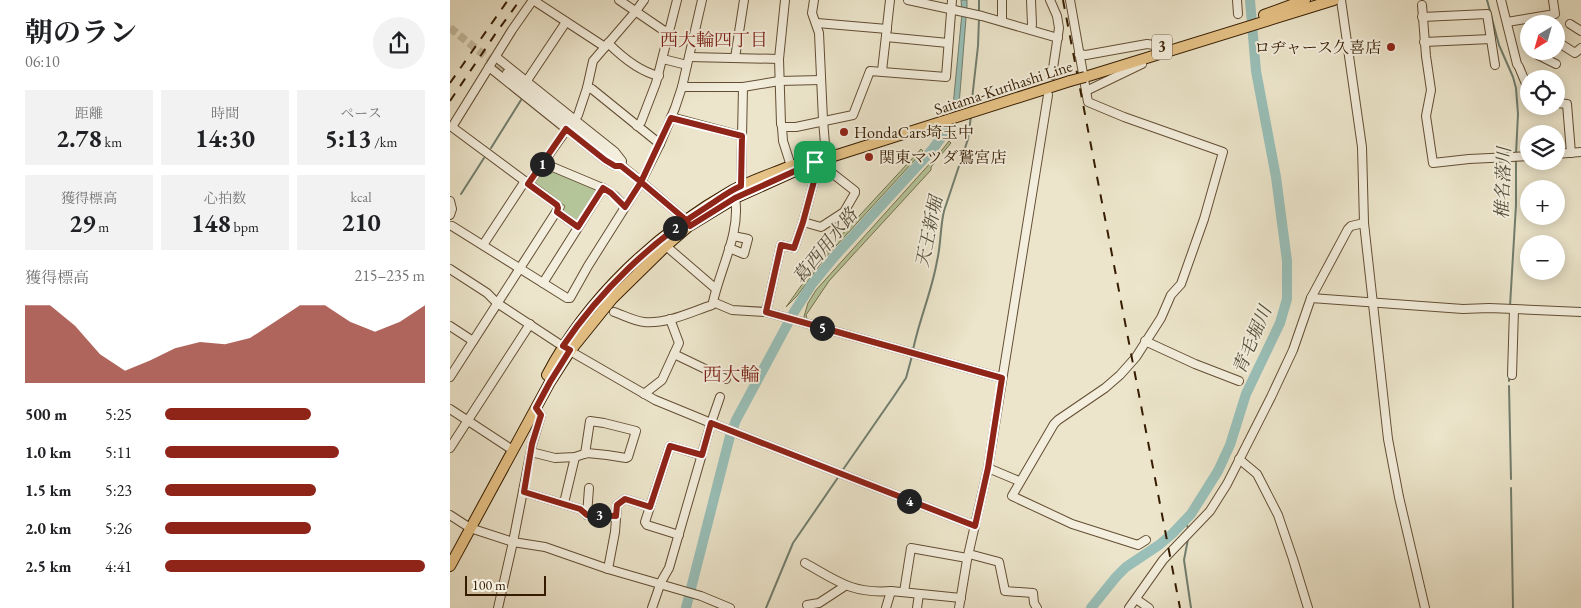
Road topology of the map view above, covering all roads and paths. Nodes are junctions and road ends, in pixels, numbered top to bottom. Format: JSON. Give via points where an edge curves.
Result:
{"nodes":[{"id":1,"x":533,"y":0,"type":"edge"},
{"id":2,"x":619,"y":0,"type":"edge"},
{"id":3,"x":644,"y":0,"type":"edge"},
{"id":4,"x":676,"y":0,"type":"edge"},
{"id":5,"x":702,"y":0,"type":"edge"},
{"id":6,"x":744,"y":0,"type":"edge"},
{"id":7,"x":785,"y":0,"type":"edge"},
{"id":8,"x":814,"y":0,"type":"edge"},
{"id":9,"x":890,"y":0,"type":"edge"},
{"id":10,"x":908,"y":0,"type":"edge"},
{"id":11,"x":952,"y":0,"type":"edge"},
{"id":12,"x":1002,"y":0,"type":"edge"},
{"id":13,"x":1031,"y":0,"type":"edge"},
{"id":14,"x":1050,"y":0,"type":"edge"},
{"id":15,"x":1070,"y":0,"type":"edge"},
{"id":16,"x":1237,"y":0,"type":"edge"},
{"id":17,"x":1305,"y":0,"type":"edge"},
{"id":18,"x":1334,"y":0,"type":"edge"},
{"id":19,"x":1341,"y":0,"type":"edge"},
{"id":20,"x":1502,"y":0,"type":"edge"},
{"id":21,"x":1553,"y":0,"type":"edge"},
{"id":22,"x":919,"y":1,"type":"edge"},
{"id":23,"x":1422,"y":5,"type":"dead end"},
{"id":24,"x":952,"y":9,"type":"junction"},
{"id":25,"x":636,"y":11,"type":"junction"},
{"id":26,"x":1266,"y":17,"type":"junction"},
{"id":27,"x":1422,"y":17,"type":"junction"},
{"id":28,"x":1002,"y":21,"type":"junction"},
{"id":29,"x":1240,"y":21,"type":"junction"},
{"id":30,"x":566,"y":22,"type":"junction"},
{"id":31,"x":1507,"y":22,"type":"junction"},
{"id":32,"x":816,"y":23,"type":"junction"},
{"id":33,"x":1570,"y":24,"type":"dead end"},
{"id":34,"x":1030,"y":30,"type":"junction"},
{"id":35,"x":1581,"y":31,"type":"edge"},
{"id":36,"x":668,"y":32,"type":"junction"},
{"id":37,"x":887,"y":33,"type":"junction"},
{"id":38,"x":1058,"y":38,"type":"junction"},
{"id":39,"x":1491,"y":39,"type":"junction"},
{"id":40,"x":1424,"y":42,"type":"junction"},
{"id":41,"x":948,"y":43,"type":"junction"},
{"id":42,"x":606,"y":45,"type":"junction"},
{"id":43,"x":1565,"y":47,"type":"edge"},
{"id":44,"x":1581,"y":48,"type":"edge"},
{"id":45,"x":1164,"y":50,"type":"junction"},
{"id":46,"x":1079,"y":54,"type":"junction"},
{"id":47,"x":496,"y":58,"type":"junction"},
{"id":48,"x":735,"y":58,"type":"junction"},
{"id":49,"x":779,"y":58,"type":"junction"},
{"id":50,"x":663,"y":59,"type":"junction"},
{"id":51,"x":1548,"y":60,"type":"edge"},
{"id":52,"x":688,"y":61,"type":"junction"},
{"id":53,"x":1556,"y":64,"type":"dead end"},
{"id":54,"x":1495,"y":65,"type":"dead end"},
{"id":55,"x":489,"y":68,"type":"junction"},
{"id":56,"x":1520,"y":70,"type":"edge"},
{"id":57,"x":882,"y":71,"type":"junction"},
{"id":58,"x":507,"y":73,"type":"tunnel mouth"},
{"id":59,"x":1052,"y":75,"type":"dead end"},
{"id":60,"x":659,"y":76,"type":"junction"},
{"id":61,"x":821,"y":80,"type":"junction"},
{"id":62,"x":778,"y":81,"type":"junction"},
{"id":63,"x":526,"y":82,"type":"junction"},
{"id":64,"x":682,"y":87,"type":"junction"},
{"id":65,"x":742,"y":87,"type":"junction"},
{"id":66,"x":587,"y":88,"type":"junction"},
{"id":67,"x":1086,"y":91,"type":"junction"},
{"id":68,"x":1048,"y":95,"type":"dead end"},
{"id":69,"x":1565,"y":104,"type":"edge"},
{"id":70,"x":671,"y":118,"type":"junction"},
{"id":71,"x":824,"y":120,"type":"junction"},
{"id":72,"x":939,"y":120,"type":"junction"},
{"id":73,"x":574,"y":121,"type":"junction"},
{"id":74,"x":637,"y":126,"type":"junction"},
{"id":75,"x":782,"y":127,"type":"junction"},
{"id":76,"x":451,"y":128,"type":"edge"},
{"id":77,"x":566,"y":129,"type":"junction"},
{"id":78,"x":742,"y":136,"type":"junction"},
{"id":79,"x":660,"y":144,"type":"junction"},
{"id":80,"x":828,"y":152,"type":"junction"},
{"id":81,"x":1581,"y":152,"type":"edge"},
{"id":82,"x":1565,"y":153,"type":"edge"},
{"id":83,"x":1572,"y":153,"type":"junction"},
{"id":84,"x":1520,"y":156,"type":"edge"},
{"id":85,"x":543,"y":163,"type":"junction"},
{"id":86,"x":621,"y":166,"type":"junction"},
{"id":87,"x":791,"y":166,"type":"junction"},
{"id":88,"x":816,"y":166,"type":"junction"},
{"id":89,"x":641,"y":182,"type":"junction"},
{"id":90,"x":527,"y":183,"type":"junction"},
{"id":91,"x":741,"y":186,"type":"junction"},
{"id":92,"x":603,"y":188,"type":"junction"},
{"id":93,"x":735,"y":198,"type":"junction"},
{"id":94,"x":450,"y":201,"type":"edge"},
{"id":95,"x":625,"y":207,"type":"junction"},
{"id":96,"x":557,"y":212,"type":"junction"},
{"id":97,"x":450,"y":215,"type":"edge"},
{"id":98,"x":803,"y":222,"type":"junction"},
{"id":99,"x":688,"y":223,"type":"junction"},
{"id":100,"x":1364,"y":223,"type":"junction"},
{"id":101,"x":452,"y":226,"type":"dead end"},
{"id":102,"x":578,"y":227,"type":"junction"},
{"id":103,"x":733,"y":236,"type":"junction"},
{"id":104,"x":483,"y":245,"type":"junction"},
{"id":105,"x":666,"y":246,"type":"junction"},
{"id":106,"x":729,"y":248,"type":"junction"},
{"id":107,"x":519,"y":268,"type":"junction"},
{"id":108,"x":450,"y":269,"type":"edge"},
{"id":109,"x":450,"y":275,"type":"edge"},
{"id":110,"x":543,"y":283,"type":"junction"},
{"id":111,"x":716,"y":288,"type":"junction"},
{"id":112,"x":1310,"y":298,"type":"junction"},
{"id":113,"x":1373,"y":302,"type":"junction"},
{"id":114,"x":497,"y":303,"type":"junction"},
{"id":115,"x":714,"y":303,"type":"junction"},
{"id":116,"x":1514,"y":309,"type":"junction"},
{"id":117,"x":614,"y":312,"type":"dead end"},
{"id":118,"x":766,"y":312,"type":"junction"},
{"id":119,"x":1581,"y":312,"type":"edge"},
{"id":120,"x":670,"y":319,"type":"junction"},
{"id":121,"x":530,"y":324,"type":"junction"},
{"id":122,"x":450,"y":326,"type":"edge"},
{"id":123,"x":473,"y":341,"type":"junction"},
{"id":124,"x":1145,"y":342,"type":"junction"},
{"id":125,"x":567,"y":348,"type":"junction"},
{"id":126,"x":674,"y":354,"type":"junction"},
{"id":127,"x":1512,"y":375,"type":"dead end"},
{"id":128,"x":450,"y":377,"type":"edge"},
{"id":129,"x":1002,"y":378,"type":"junction"},
{"id":130,"x":726,"y":379,"type":"dead end"},
{"id":131,"x":1239,"y":381,"type":"dead end"},
{"id":132,"x":644,"y":394,"type":"junction"},
{"id":133,"x":720,"y":397,"type":"dead end"},
{"id":134,"x":536,"y":408,"type":"junction"},
{"id":135,"x":450,"y":409,"type":"edge"},
{"id":136,"x":468,"y":421,"type":"junction"},
{"id":137,"x":711,"y":423,"type":"junction"},
{"id":138,"x":508,"y":446,"type":"junction"},
{"id":139,"x":450,"y":448,"type":"edge"},
{"id":140,"x":531,"y":452,"type":"junction"},
{"id":141,"x":585,"y":454,"type":"junction"},
{"id":142,"x":702,"y":455,"type":"junction"},
{"id":143,"x":575,"y":457,"type":"junction"},
{"id":144,"x":1239,"y":459,"type":"junction"},
{"id":145,"x":988,"y":468,"type":"junction"},
{"id":146,"x":1019,"y":482,"type":"junction"},
{"id":147,"x":589,"y":488,"type":"dead end"},
{"id":148,"x":524,"y":492,"type":"junction"},
{"id":149,"x":564,"y":503,"type":"junction"},
{"id":150,"x":650,"y":507,"type":"junction"},
{"id":151,"x":450,"y":515,"type":"edge"},
{"id":152,"x":587,"y":515,"type":"junction"},
{"id":153,"x":616,"y":516,"type":"junction"},
{"id":154,"x":975,"y":526,"type":"junction"},
{"id":155,"x":468,"y":527,"type":"junction"},
{"id":156,"x":679,"y":535,"type":"junction"},
{"id":157,"x":1146,"y":540,"type":"dead end"},
{"id":158,"x":513,"y":542,"type":"junction"},
{"id":159,"x":450,"y":554,"type":"edge"},
{"id":160,"x":968,"y":556,"type":"junction"},
{"id":161,"x":805,"y":562,"type":"dead end"},
{"id":162,"x":450,"y":566,"type":"edge"},
{"id":163,"x":608,"y":569,"type":"junction"},
{"id":164,"x":659,"y":585,"type":"junction"},
{"id":165,"x":845,"y":586,"type":"junction"},
{"id":166,"x":891,"y":591,"type":"junction"},
{"id":167,"x":904,"y":592,"type":"junction"},
{"id":168,"x":919,"y":594,"type":"junction"},
{"id":169,"x":961,"y":598,"type":"junction"},
{"id":170,"x":1136,"y":598,"type":"junction"},
{"id":171,"x":807,"y":605,"type":"dead end"},
{"id":172,"x":498,"y":608,"type":"edge"},
{"id":173,"x":652,"y":608,"type":"edge"},
{"id":174,"x":730,"y":608,"type":"edge"},
{"id":175,"x":886,"y":608,"type":"edge"},
{"id":176,"x":917,"y":608,"type":"edge"},
{"id":177,"x":959,"y":608,"type":"edge"},
{"id":178,"x":1037,"y":608,"type":"edge"},
{"id":179,"x":1129,"y":608,"type":"edge"},
{"id":180,"x":1149,"y":608,"type":"edge"},
{"id":181,"x":1308,"y":608,"type":"edge"},
{"id":182,"x":1425,"y":608,"type":"edge"}],
"edges":[{"from":1,"to":30,"type":"street"},
{"from":1,"to":47,"type":"street"},
{"from":2,"to":25,"type":"street"},
{"from":3,"to":25,"type":"street"},
{"from":4,"to":36,"type":"street"},
{"from":5,"to":52,"type":"street"},
{"from":6,"to":48,"type":"street"},
{"from":7,"to":49,"type":"street"},
{"from":8,"to":32,"type":"street","via":[[812,13]]},
{"from":9,"to":37,"type":"street"},
{"from":10,"to":22,"type":"street"},
{"from":11,"to":24,"type":"street"},
{"from":12,"to":28,"type":"street"},
{"from":13,"to":34,"type":"street"},
{"from":14,"to":38,"type":"street","via":[[1060,28]]},
{"from":15,"to":46,"type":"street"},
{"from":16,"to":29,"type":"street"},
{"from":17,"to":26,"type":"main road","name":"Saitama-Kurihashi Line","number":"3"},
{"from":18,"to":26,"type":"main road","name":"Saitama-Kurihashi Line","number":"3"},
{"from":19,"to":100,"type":"street","via":[[1362,147]]},
{"from":20,"to":31,"type":"street"},
{"from":21,"to":31,"type":"street","via":[[1555,14]]},
{"from":22,"to":24,"type":"street"},
{"from":23,"to":27,"type":"street"},
{"from":24,"to":28,"type":"street"},
{"from":24,"to":41,"type":"street"},
{"from":25,"to":36,"type":"street"},
{"from":25,"to":42,"type":"street"},
{"from":26,"to":29,"type":"main road","name":"Saitama-Kurihashi Line","number":"3"},
{"from":27,"to":39,"type":"street","via":[[1487,14]]},
{"from":27,"to":40,"type":"street"},
{"from":28,"to":34,"type":"street"},
{"from":29,"to":45,"type":"main road","name":"Saitama-Kurihashi Line","number":"3"},
{"from":30,"to":42,"type":"street"},
{"from":30,"to":63,"type":"street"},
{"from":31,"to":56,"type":"street"},
{"from":32,"to":37,"type":"street"},
{"from":32,"to":61,"type":"street"},
{"from":33,"to":35,"type":"street"},
{"from":34,"to":38,"type":"street"},
{"from":36,"to":50,"type":"street"},
{"from":37,"to":41,"type":"street"},
{"from":37,"to":57,"type":"street"},
{"from":38,"to":59,"type":"street"},
{"from":39,"to":40,"type":"street"},
{"from":39,"to":54,"type":"street"},
{"from":40,"to":84,"type":"street","via":[[1431,90],[1426,116],[1433,163]]},
{"from":41,"to":57,"type":"street","via":[[946,77]]},
{"from":42,"to":60,"type":"street","via":[[647,72]]},
{"from":42,"to":66,"type":"street","via":[[593,61]]},
{"from":43,"to":44,"type":"street","via":[[1575,53]]},
{"from":45,"to":46,"type":"street","via":[[1147,44]]},
{"from":45,"to":67,"type":"street","via":[[1159,59]]},
{"from":45,"to":72,"type":"main road","name":"Saitama-Kurihashi Line","number":"3"},
{"from":46,"to":67,"type":"street"},
{"from":47,"to":55,"type":"street"},
{"from":47,"to":63,"type":"street"},
{"from":48,"to":49,"type":"street"},
{"from":48,"to":52,"type":"street"},
{"from":49,"to":62,"type":"street"},
{"from":50,"to":52,"type":"street"},
{"from":50,"to":60,"type":"street"},
{"from":51,"to":53,"type":"street"},
{"from":52,"to":64,"type":"street"},
{"from":55,"to":76,"type":"street"},
{"from":55,"to":77,"type":"street"},
{"from":57,"to":71,"type":"street","via":[[870,71],[853,115]]},
{"from":58,"to":86,"type":"street"},
{"from":60,"to":74,"type":"street"},
{"from":61,"to":62,"type":"street"},
{"from":61,"to":71,"type":"street"},
{"from":62,"to":65,"type":"street"},
{"from":62,"to":75,"type":"street"},
{"from":63,"to":73,"type":"street"},
{"from":64,"to":65,"type":"street"},
{"from":64,"to":70,"type":"street"},
{"from":65,"to":78,"type":"street"},
{"from":66,"to":73,"type":"street"},
{"from":66,"to":74,"type":"street"},
{"from":67,"to":124,"type":"street","via":[[1088,102],[1223,152],[1181,284],[1171,295]]},
{"from":68,"to":129,"type":"street"},
{"from":69,"to":83,"type":"street"},
{"from":70,"to":78,"type":"street"},
{"from":70,"to":79,"type":"street"},
{"from":71,"to":75,"type":"street"},
{"from":71,"to":80,"type":"street"},
{"from":72,"to":80,"type":"main road","name":"Saitama-Kurihashi Line","number":"3"},
{"from":72,"to":88,"type":"main road","name":"Saitama-Kurihashi Line","number":"3"},
{"from":73,"to":86,"type":"street","via":[[615,152],[622,161]]},
{"from":74,"to":79,"type":"street"},
{"from":75,"to":87,"type":"street"},
{"from":76,"to":90,"type":"street"},
{"from":77,"to":85,"type":"street"},
{"from":77,"to":86,"type":"street","via":[[605,160]]},
{"from":78,"to":91,"type":"street"},
{"from":79,"to":89,"type":"street"},
{"from":80,"to":87,"type":"main road","name":"Saitama-Kurihashi Line","number":"3"},
{"from":81,"to":83,"type":"street"},
{"from":82,"to":83,"type":"street"},
{"from":85,"to":90,"type":"street"},
{"from":85,"to":92,"type":"street"},
{"from":86,"to":89,"type":"street"},
{"from":87,"to":91,"type":"main road","name":"Saitama-Kurihashi Line","number":"3"},
{"from":88,"to":93,"type":"main road","name":"Saitama-Kurihashi Line","number":"3"},
{"from":88,"to":98,"type":"street"},
{"from":88,"to":98,"type":"street","via":[[832,173],[855,193],[844,212],[821,227]]},
{"from":89,"to":95,"type":"street"},
{"from":89,"to":99,"type":"street"},
{"from":90,"to":96,"type":"street","via":[[557,205]]},
{"from":90,"to":104,"type":"street"},
{"from":91,"to":99,"type":"main road","name":"Saitama-Kurihashi Line","number":"3"},
{"from":92,"to":95,"type":"street"},
{"from":92,"to":102,"type":"street"},
{"from":93,"to":99,"type":"main road","name":"Saitama-Kurihashi Line","number":"3"},
{"from":93,"to":103,"type":"street"},
{"from":94,"to":97,"type":"street"},
{"from":95,"to":110,"type":"street","via":[[570,298]]},
{"from":96,"to":102,"type":"street"},
{"from":96,"to":107,"type":"street"},
{"from":98,"to":118,"type":"street","via":[[794,248],[781,245]]},
{"from":99,"to":105,"type":"main road","name":"Saitama-Kurihashi Line","number":"3"},
{"from":99,"to":125,"type":"main road","name":"Saitama-Kurihashi Line","number":"3","via":[[659,241],[618,280],[589,311]]},
{"from":100,"to":112,"type":"street","via":[[1351,226],[1346,232]]},
{"from":100,"to":113,"type":"street"},
{"from":101,"to":104,"type":"street"},
{"from":102,"to":110,"type":"street"},
{"from":103,"to":106,"type":"street"},
{"from":103,"to":106,"type":"street","via":[[748,239],[744,254]]},
{"from":104,"to":107,"type":"street"},
{"from":105,"to":111,"type":"street"},
{"from":105,"to":125,"type":"main road","name":"Saitama-Kurihashi Line","number":"3"},
{"from":106,"to":111,"type":"street"},
{"from":107,"to":110,"type":"street"},
{"from":107,"to":114,"type":"street"},
{"from":108,"to":114,"type":"street"},
{"from":109,"to":114,"type":"street"},
{"from":111,"to":115,"type":"street"},
{"from":112,"to":113,"type":"street"},
{"from":112,"to":144,"type":"street","via":[[1293,350]]},
{"from":113,"to":116,"type":"street","via":[[1463,309]]},
{"from":113,"to":182,"type":"street","via":[[1392,465]]},
{"from":114,"to":121,"type":"street"},
{"from":114,"to":123,"type":"street"},
{"from":115,"to":118,"type":"street","via":[[732,310]]},
{"from":115,"to":120,"type":"street"},
{"from":116,"to":119,"type":"street"},
{"from":116,"to":127,"type":"street"},
{"from":117,"to":120,"type":"street","via":[[644,322]]},
{"from":118,"to":129,"type":"street"},
{"from":120,"to":126,"type":"street","via":[[679,344]]},
{"from":121,"to":125,"type":"street"},
{"from":121,"to":136,"type":"street"},
{"from":122,"to":123,"type":"street"},
{"from":123,"to":128,"type":"street"},
{"from":124,"to":131,"type":"street"},
{"from":124,"to":146,"type":"street","via":[[1120,375],[1054,424]]},
{"from":125,"to":132,"type":"street"},
{"from":125,"to":134,"type":"main road","name":"Saitama-Kurihashi Line","number":"3"},
{"from":125,"to":138,"type":"main road","name":"Saitama-Kurihashi Line","number":"3"},
{"from":126,"to":130,"type":"street"},
{"from":126,"to":132,"type":"street","via":[[662,380]]},
{"from":129,"to":145,"type":"street"},
{"from":132,"to":137,"type":"street"},
{"from":133,"to":137,"type":"street"},
{"from":134,"to":140,"type":"street","via":[[541,415]]},
{"from":134,"to":155,"type":"main road","name":"Saitama-Kurihashi Line","number":"3"},
{"from":135,"to":136,"type":"street"},
{"from":136,"to":138,"type":"street"},
{"from":136,"to":139,"type":"street"},
{"from":137,"to":142,"type":"street"},
{"from":137,"to":154,"type":"street"},
{"from":138,"to":155,"type":"main road","name":"Saitama-Kurihashi Line","number":"3"},
{"from":140,"to":143,"type":"street","via":[[555,458]]},
{"from":140,"to":148,"type":"street"},
{"from":141,"to":141,"type":"street","via":[[626,458],[636,431],[590,421]]},
{"from":141,"to":143,"type":"street"},
{"from":142,"to":150,"type":"street","via":[[670,446]]},
{"from":142,"to":156,"type":"street"},
{"from":143,"to":149,"type":"street"},
{"from":144,"to":170,"type":"street","via":[[1216,502],[1163,560]]},
{"from":144,"to":181,"type":"street","via":[[1257,474],[1278,515]]},
{"from":145,"to":146,"type":"street"},
{"from":145,"to":154,"type":"street"},
{"from":146,"to":157,"type":"street","via":[[1012,496],[1072,524],[1138,545]]},
{"from":147,"to":152,"type":"street"},
{"from":148,"to":149,"type":"street"},
{"from":148,"to":158,"type":"street"},
{"from":149,"to":152,"type":"street"},
{"from":150,"to":153,"type":"street","via":[[625,499],[617,505]]},
{"from":150,"to":156,"type":"street","via":[[646,525]]},
{"from":151,"to":155,"type":"street"},
{"from":152,"to":153,"type":"street"},
{"from":153,"to":163,"type":"street"},
{"from":154,"to":160,"type":"street"},
{"from":155,"to":158,"type":"street"},
{"from":155,"to":159,"type":"main road","name":"Saitama-Kurihashi Line","number":"3"},
{"from":155,"to":162,"type":"main road","name":"Saitama-Kurihashi Line","number":"3"},
{"from":156,"to":164,"type":"street","via":[[669,568]]},
{"from":158,"to":163,"type":"street","via":[[545,547]]},
{"from":158,"to":172,"type":"street"},
{"from":160,"to":167,"type":"street","via":[[911,548]]},
{"from":160,"to":169,"type":"street"},
{"from":160,"to":178,"type":"street","via":[[999,562],[1005,591],[1033,593]]},
{"from":161,"to":165,"type":"street"},
{"from":163,"to":164,"type":"street"},
{"from":164,"to":173,"type":"street"},
{"from":164,"to":174,"type":"street"},
{"from":165,"to":166,"type":"street","via":[[873,592]]},
{"from":165,"to":171,"type":"street","via":[[819,603]]},
{"from":166,"to":167,"type":"street"},
{"from":166,"to":175,"type":"street"},
{"from":167,"to":168,"type":"street"},
{"from":168,"to":169,"type":"street"},
{"from":168,"to":176,"type":"street"},
{"from":169,"to":177,"type":"street"},
{"from":170,"to":179,"type":"street"},
{"from":170,"to":180,"type":"street"}]}
